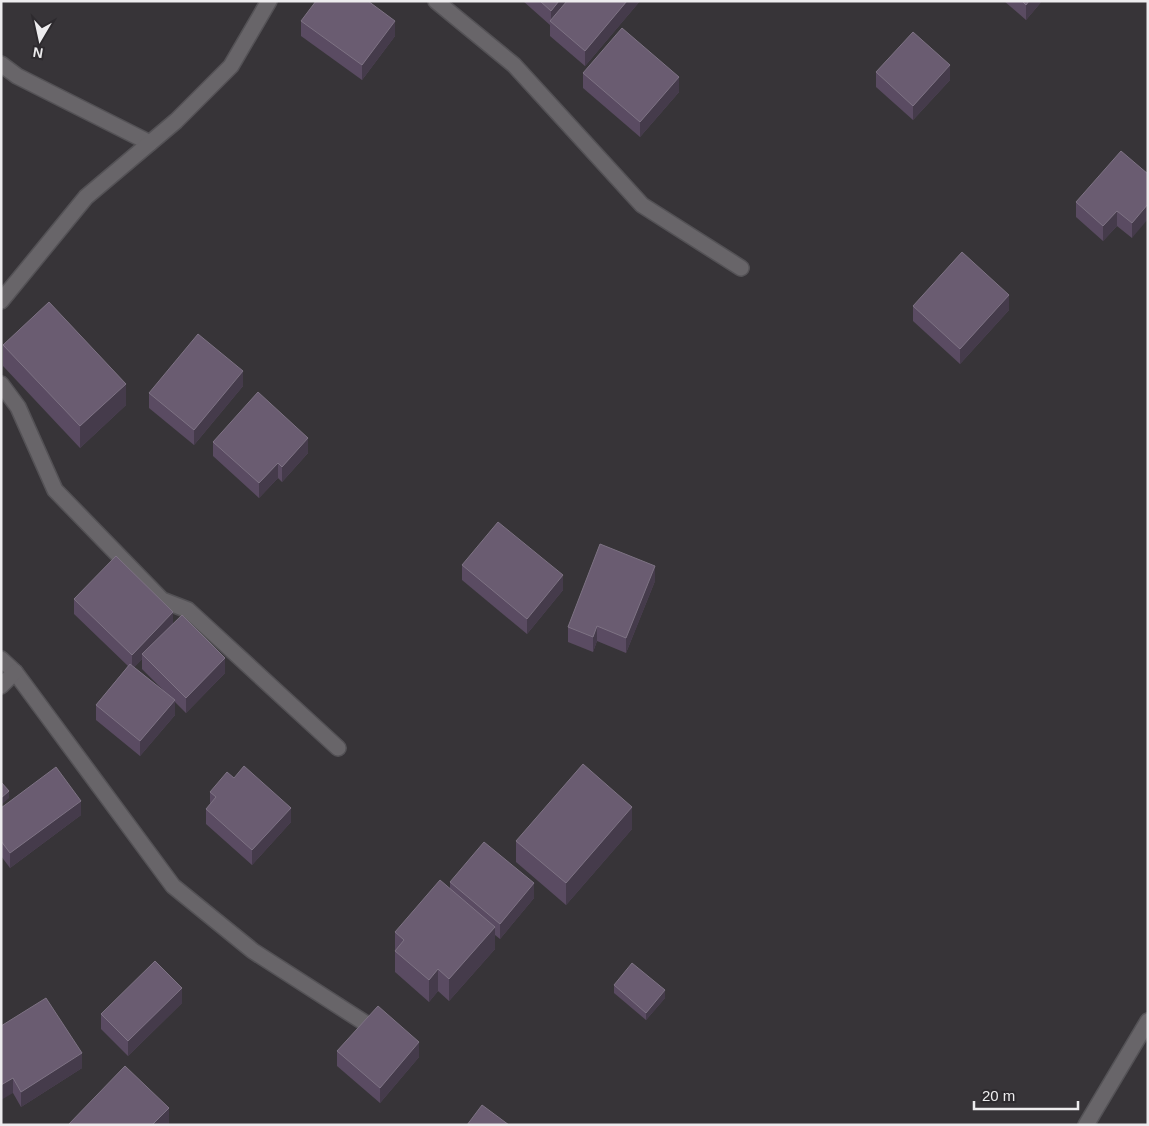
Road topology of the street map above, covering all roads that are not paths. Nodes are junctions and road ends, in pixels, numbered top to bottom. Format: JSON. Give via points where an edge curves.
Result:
{"nodes":[{"id":1,"x":269,"y":1,"type":"edge"},
{"id":2,"x":436,"y":1,"type":"edge"},
{"id":3,"x":1,"y":64,"type":"edge"},
{"id":4,"x":150,"y":143,"type":"junction"},
{"id":5,"x":741,"y":268,"type":"dead end"},
{"id":6,"x":1,"y":302,"type":"edge"},
{"id":7,"x":1,"y":384,"type":"edge"},
{"id":8,"x":1,"y":659,"type":"edge"},
{"id":9,"x":15,"y":672,"type":"junction"},
{"id":10,"x":1,"y":686,"type":"edge"},
{"id":11,"x":338,"y":748,"type":"dead end"},
{"id":12,"x":1148,"y":1020,"type":"edge"},
{"id":13,"x":389,"y":1038,"type":"edge"},
{"id":14,"x":1086,"y":1125,"type":"edge"}],
"edges":[{"from":1,"to":4,"type":"street","via":[[231,66]]},
{"from":2,"to":5,"type":"street","via":[[514,65],[642,206]]},
{"from":3,"to":4,"type":"street","via":[[17,76]]},
{"from":4,"to":6,"type":"street","via":[[86,197]]},
{"from":7,"to":11,"type":"street","via":[[18,407],[54,490],[162,600],[188,610]]},
{"from":8,"to":9,"type":"street"},
{"from":9,"to":10,"type":"street"},
{"from":9,"to":13,"type":"street","via":[[173,886],[253,952]]},
{"from":12,"to":14,"type":"street"}]}
